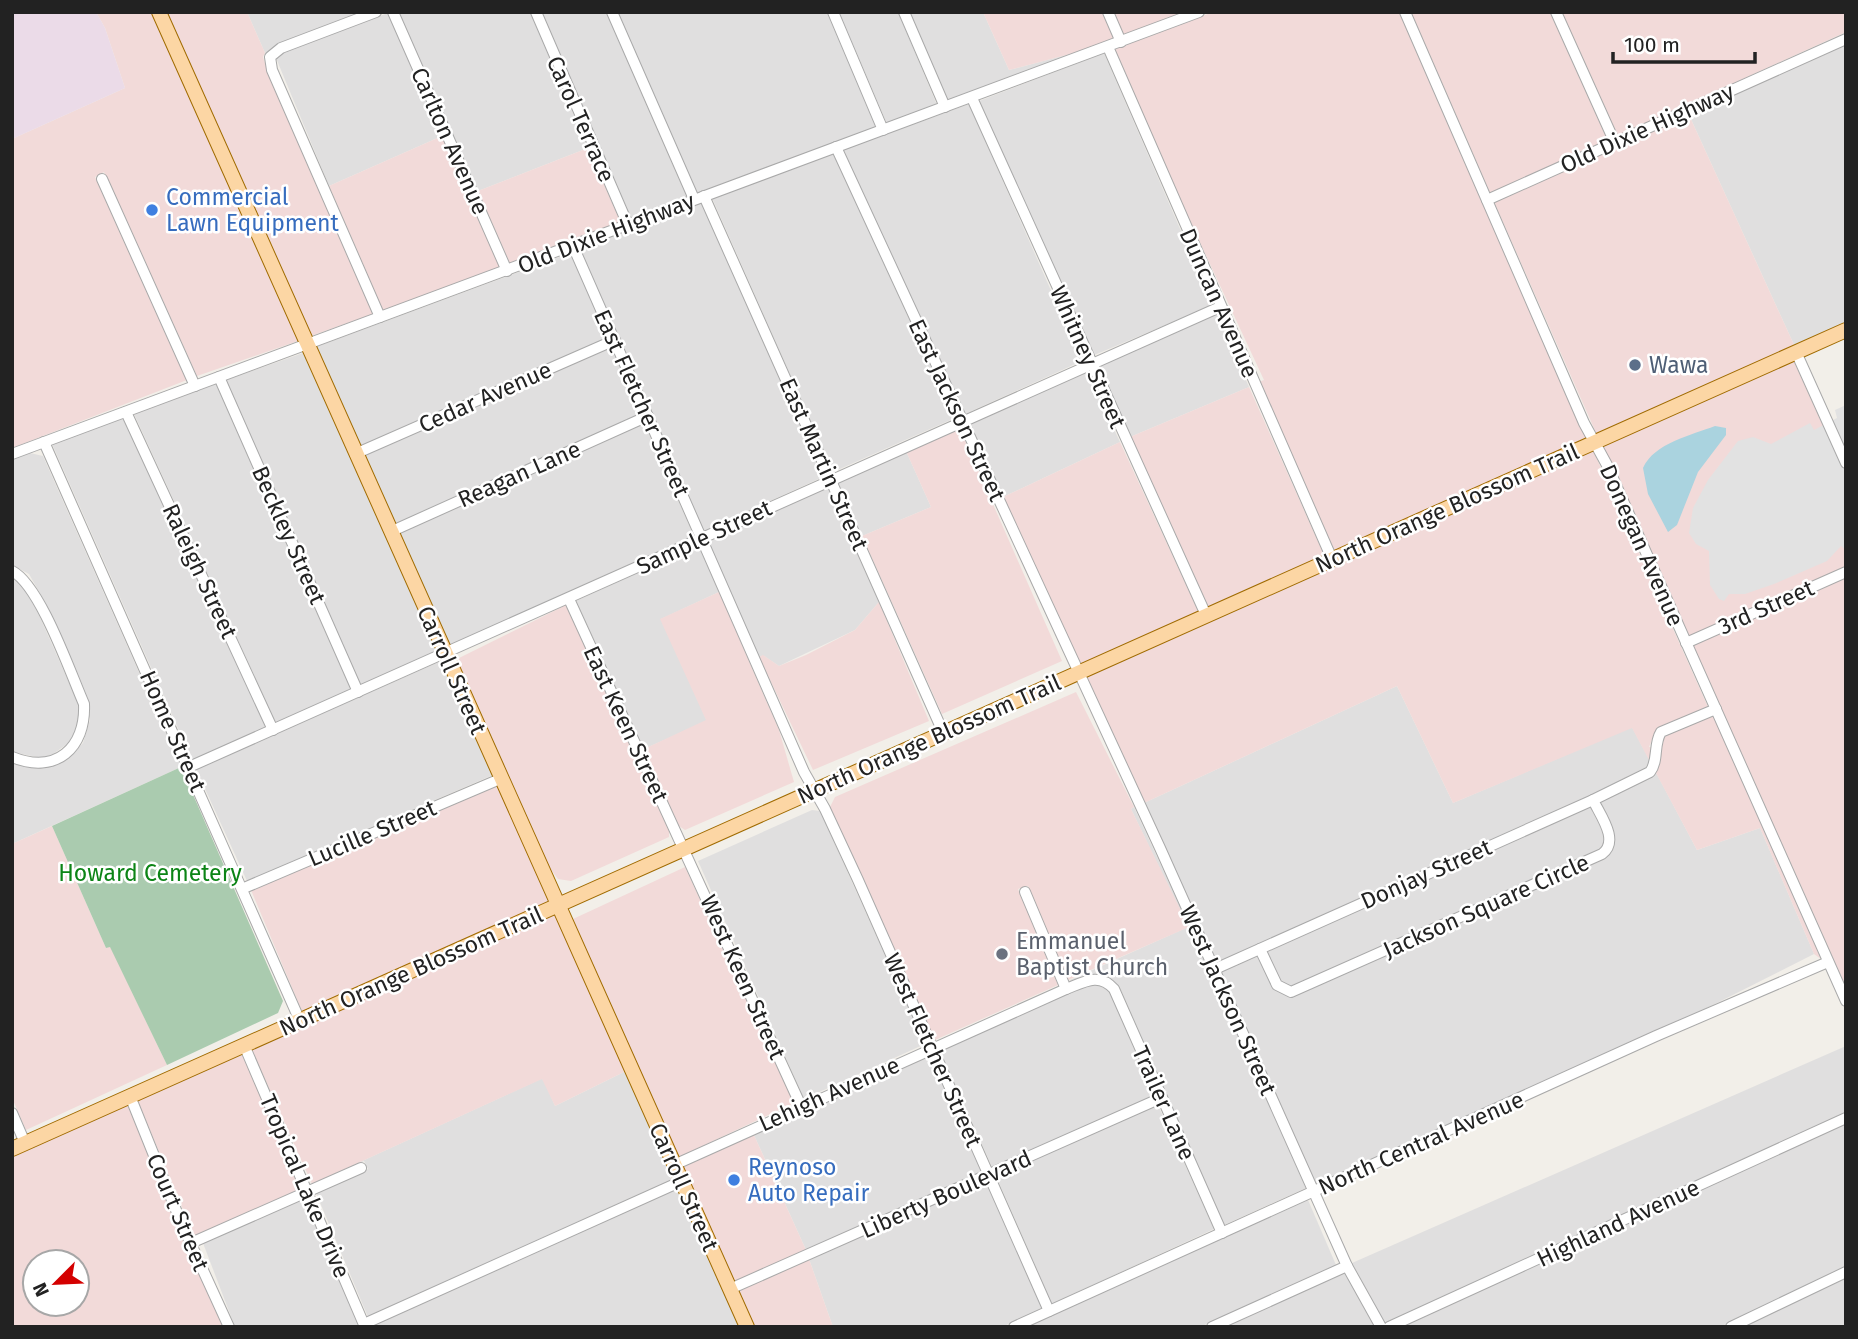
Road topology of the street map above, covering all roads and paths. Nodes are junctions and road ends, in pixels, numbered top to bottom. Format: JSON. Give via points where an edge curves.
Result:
{"nodes":[{"id":1,"x":159,"y":12,"type":"edge"},
{"id":2,"x":376,"y":12,"type":"edge"},
{"id":3,"x":393,"y":12,"type":"edge"},
{"id":4,"x":536,"y":12,"type":"edge"},
{"id":5,"x":612,"y":12,"type":"edge"},
{"id":6,"x":833,"y":12,"type":"edge"},
{"id":7,"x":904,"y":12,"type":"edge"},
{"id":8,"x":1108,"y":12,"type":"edge"},
{"id":9,"x":1199,"y":12,"type":"edge"},
{"id":10,"x":1405,"y":12,"type":"edge"},
{"id":11,"x":1556,"y":12,"type":"edge"},
{"id":12,"x":1846,"y":39,"type":"edge"},
{"id":13,"x":1121,"y":41,"type":"junction"},
{"id":14,"x":1108,"y":47,"type":"junction"},
{"id":15,"x":972,"y":98,"type":"junction"},
{"id":16,"x":944,"y":107,"type":"junction"},
{"id":17,"x":883,"y":130,"type":"junction"},
{"id":18,"x":1615,"y":143,"type":"junction"},
{"id":19,"x":836,"y":147,"type":"junction"},
{"id":20,"x":102,"y":179,"type":"dead end"},
{"id":21,"x":699,"y":197,"type":"junction"},
{"id":22,"x":1487,"y":200,"type":"junction"},
{"id":23,"x":628,"y":225,"type":"junction"},
{"id":24,"x":573,"y":246,"type":"junction"},
{"id":25,"x":507,"y":271,"type":"junction"},
{"id":26,"x":1220,"y":307,"type":"junction"},
{"id":27,"x":380,"y":317,"type":"junction"},
{"id":28,"x":1846,"y":330,"type":"edge"},
{"id":29,"x":615,"y":340,"type":"junction"},
{"id":30,"x":306,"y":346,"type":"junction"},
{"id":31,"x":1796,"y":352,"type":"junction"},
{"id":32,"x":1089,"y":363,"type":"junction"},
{"id":33,"x":219,"y":377,"type":"junction"},
{"id":34,"x":195,"y":386,"type":"junction"},
{"id":35,"x":126,"y":412,"type":"junction"},
{"id":36,"x":648,"y":416,"type":"junction"},
{"id":37,"x":962,"y":421,"type":"junction"},
{"id":38,"x":44,"y":442,"type":"junction"},
{"id":39,"x":1595,"y":442,"type":"junction"},
{"id":40,"x":12,"y":454,"type":"edge"},
{"id":41,"x":355,"y":454,"type":"junction"},
{"id":42,"x":1846,"y":463,"type":"edge"},
{"id":43,"x":830,"y":479,"type":"junction"},
{"id":44,"x":390,"y":531,"type":"junction"},
{"id":45,"x":701,"y":538,"type":"junction"},
{"id":46,"x":1332,"y":559,"type":"junction"},
{"id":47,"x":12,"y":571,"type":"edge"},
{"id":48,"x":1846,"y":572,"type":"edge"},
{"id":49,"x":569,"y":599,"type":"junction"},
{"id":50,"x":1206,"y":615,"type":"junction"},
{"id":51,"x":1686,"y":643,"type":"junction"},
{"id":52,"x":445,"y":654,"type":"junction"},
{"id":53,"x":1077,"y":673,"type":"junction"},
{"id":54,"x":358,"y":692,"type":"junction"},
{"id":55,"x":1716,"y":709,"type":"junction"},
{"id":56,"x":273,"y":730,"type":"junction"},
{"id":57,"x":943,"y":733,"type":"junction"},
{"id":58,"x":12,"y":757,"type":"edge"},
{"id":59,"x":189,"y":767,"type":"junction"},
{"id":60,"x":500,"y":779,"type":"junction"},
{"id":61,"x":815,"y":790,"type":"junction"},
{"id":62,"x":1593,"y":800,"type":"junction"},
{"id":63,"x":684,"y":849,"type":"junction"},
{"id":64,"x":244,"y":888,"type":"junction"},
{"id":65,"x":1025,"y":892,"type":"dead end"},
{"id":66,"x":557,"y":906,"type":"junction"},
{"id":67,"x":1260,"y":948,"type":"junction"},
{"id":68,"x":1828,"y":962,"type":"junction"},
{"id":69,"x":1215,"y":969,"type":"junction"},
{"id":70,"x":1101,"y":979,"type":"joint"},
{"id":71,"x":1066,"y":989,"type":"junction"},
{"id":72,"x":1846,"y":1001,"type":"edge"},
{"id":73,"x":300,"y":1021,"type":"junction"},
{"id":74,"x":244,"y":1045,"type":"junction"},
{"id":75,"x":932,"y":1047,"type":"junction"},
{"id":76,"x":130,"y":1096,"type":"junction"},
{"id":77,"x":1161,"y":1098,"type":"junction"},
{"id":78,"x":801,"y":1105,"type":"junction"},
{"id":79,"x":12,"y":1113,"type":"edge"},
{"id":80,"x":1846,"y":1118,"type":"edge"},
{"id":81,"x":19,"y":1146,"type":"edge"},
{"id":82,"x":674,"y":1165,"type":"junction"},
{"id":83,"x":361,"y":1168,"type":"dead end"},
{"id":84,"x":989,"y":1174,"type":"junction"},
{"id":85,"x":682,"y":1181,"type":"junction"},
{"id":86,"x":309,"y":1191,"type":"junction"},
{"id":87,"x":1314,"y":1192,"type":"junction"},
{"id":88,"x":1222,"y":1233,"type":"junction"},
{"id":89,"x":191,"y":1243,"type":"junction"},
{"id":90,"x":1347,"y":1266,"type":"junction"},
{"id":91,"x":1846,"y":1272,"type":"edge"},
{"id":92,"x":730,"y":1289,"type":"junction"},
{"id":93,"x":1049,"y":1311,"type":"junction"},
{"id":94,"x":365,"y":1325,"type":"edge"},
{"id":95,"x":229,"y":1327,"type":"edge"},
{"id":96,"x":747,"y":1327,"type":"edge"},
{"id":97,"x":1014,"y":1327,"type":"edge"},
{"id":98,"x":1212,"y":1327,"type":"edge"},
{"id":99,"x":1381,"y":1327,"type":"edge"},
{"id":100,"x":1389,"y":1327,"type":"edge"},
{"id":101,"x":1731,"y":1327,"type":"edge"}],
"edges":[{"from":1,"to":30,"type":"main road","name":"Carroll Street"},
{"from":2,"to":27,"type":"street","via":[[281,48],[270,57]]},
{"from":3,"to":25,"type":"street","name":"Carlton Avenue"},
{"from":4,"to":23,"type":"street","name":"Carol Terrace"},
{"from":5,"to":21,"type":"street","name":"East Martin Street"},
{"from":6,"to":17,"type":"street"},
{"from":7,"to":16,"type":"street"},
{"from":8,"to":13,"type":"street"},
{"from":9,"to":13,"type":"street","name":"Old Dixie Highway"},
{"from":10,"to":22,"type":"street","name":"Donegan Avenue"},
{"from":11,"to":18,"type":"street"},
{"from":12,"to":18,"type":"street","name":"Old Dixie Highway"},
{"from":13,"to":14,"type":"street","name":"Old Dixie Highway"},
{"from":14,"to":15,"type":"street","name":"Old Dixie Highway"},
{"from":14,"to":26,"type":"street","name":"Duncan Avenue"},
{"from":15,"to":16,"type":"street","name":"Old Dixie Highway"},
{"from":15,"to":32,"type":"street","name":"Whitney Street"},
{"from":16,"to":17,"type":"street","name":"Old Dixie Highway"},
{"from":17,"to":19,"type":"street","name":"Old Dixie Highway"},
{"from":18,"to":22,"type":"street","name":"Old Dixie Highway"},
{"from":19,"to":21,"type":"street","name":"Old Dixie Highway"},
{"from":19,"to":37,"type":"street","name":"East Jackson Street"},
{"from":20,"to":34,"type":"street"},
{"from":21,"to":23,"type":"street","name":"Old Dixie Highway"},
{"from":21,"to":43,"type":"street","name":"East Martin Street"},
{"from":22,"to":39,"type":"street","name":"Donegan Avenue"},
{"from":23,"to":24,"type":"street","name":"Old Dixie Highway"},
{"from":24,"to":25,"type":"street","name":"Old Dixie Highway"},
{"from":24,"to":29,"type":"street","name":"East Fletcher Street"},
{"from":25,"to":27,"type":"street","name":"Old Dixie Highway"},
{"from":26,"to":32,"type":"street","name":"Sample Street"},
{"from":26,"to":46,"type":"street","name":"Duncan Avenue"},
{"from":27,"to":30,"type":"street","name":"Old Dixie Highway"},
{"from":28,"to":31,"type":"main road","name":"North Orange Blossom Trail"},
{"from":29,"to":36,"type":"street","name":"East Fletcher Street"},
{"from":29,"to":41,"type":"street","name":"Cedar Avenue"},
{"from":30,"to":33,"type":"street","name":"Old Dixie Highway"},
{"from":30,"to":41,"type":"main road","name":"Carroll Street"},
{"from":31,"to":39,"type":"main road","name":"North Orange Blossom Trail"},
{"from":31,"to":42,"type":"street"},
{"from":32,"to":37,"type":"street","name":"Sample Street"},
{"from":32,"to":50,"type":"street","name":"Whitney Street"},
{"from":33,"to":34,"type":"street","name":"Old Dixie Highway"},
{"from":33,"to":54,"type":"street","name":"Beckley Street"},
{"from":34,"to":35,"type":"street","name":"Old Dixie Highway"},
{"from":35,"to":38,"type":"street","name":"Old Dixie Highway"},
{"from":35,"to":56,"type":"street","name":"Raleigh Street"},
{"from":36,"to":44,"type":"street","name":"Reagan Lane"},
{"from":36,"to":45,"type":"street","name":"East Fletcher Street"},
{"from":37,"to":43,"type":"street","name":"Sample Street"},
{"from":37,"to":53,"type":"street","name":"East Jackson Street"},
{"from":38,"to":40,"type":"street","name":"Old Dixie Highway"},
{"from":38,"to":59,"type":"street","name":"Home Street"},
{"from":39,"to":46,"type":"main road","name":"North Orange Blossom Trail"},
{"from":39,"to":51,"type":"street","name":"Donegan Avenue"},
{"from":41,"to":44,"type":"main road","name":"Carroll Street"},
{"from":43,"to":45,"type":"street","name":"Sample Street"},
{"from":43,"to":57,"type":"street","name":"East Martin Street"},
{"from":44,"to":52,"type":"main road","name":"Carroll Street"},
{"from":45,"to":49,"type":"street","name":"Sample Street"},
{"from":45,"to":61,"type":"street","name":"East Fletcher Street"},
{"from":46,"to":50,"type":"main road","name":"North Orange Blossom Trail"},
{"from":47,"to":58,"type":"street","via":[[25,577],[40,604],[84,704],[85,720],[78,741],[55,759],[42,763]]},
{"from":48,"to":51,"type":"street","name":"3rd Street"},
{"from":49,"to":52,"type":"street","name":"Sample Street"},
{"from":49,"to":63,"type":"street","name":"East Keen Street"},
{"from":50,"to":53,"type":"main road","name":"North Orange Blossom Trail"},
{"from":51,"to":55,"type":"street","name":"Donegan Avenue"},
{"from":52,"to":54,"type":"street","name":"Sample Street"},
{"from":52,"to":60,"type":"main road","name":"Carroll Street"},
{"from":53,"to":57,"type":"main road","name":"North Orange Blossom Trail"},
{"from":53,"to":69,"type":"street","name":"West Jackson Street"},
{"from":54,"to":56,"type":"street","name":"Sample Street"},
{"from":55,"to":62,"type":"street","via":[[1661,732],[1650,772]]},
{"from":55,"to":68,"type":"street","name":"Donegan Avenue"},
{"from":56,"to":59,"type":"street","name":"Sample Street"},
{"from":57,"to":61,"type":"main road","name":"North Orange Blossom Trail"},
{"from":59,"to":64,"type":"street","name":"Home Street"},
{"from":60,"to":64,"type":"street","name":"Lucille Street"},
{"from":60,"to":66,"type":"main road","name":"Carroll Street"},
{"from":61,"to":63,"type":"main road","name":"North Orange Blossom Trail"},
{"from":61,"to":75,"type":"street","name":"West Fletcher Street"},
{"from":62,"to":67,"type":"street","name":"Donjay Street"},
{"from":62,"to":67,"type":"street","name":"Jackson Square Circle","via":[[1610,840],[1608,850],[1370,958],[1291,992],[1278,985]]},
{"from":63,"to":66,"type":"main road","name":"North Orange Blossom Trail"},
{"from":63,"to":78,"type":"street","name":"West Keen Street"},
{"from":64,"to":73,"type":"street","name":"Home Street"},
{"from":65,"to":71,"type":"street"},
{"from":66,"to":73,"type":"main road","name":"North Orange Blossom Trail"},
{"from":66,"to":82,"type":"main road","name":"Carroll Street"},
{"from":67,"to":69,"type":"street","name":"Donjay Street"},
{"from":68,"to":72,"type":"street","name":"Donegan Avenue"},
{"from":68,"to":87,"type":"street","name":"North Central Avenue"},
{"from":69,"to":87,"type":"street","name":"West Jackson Street"},
{"from":70,"to":71,"type":"street","name":"Lehigh Avenue"},
{"from":70,"to":77,"type":"street","name":"Trailer Lane","via":[[1114,989]]},
{"from":71,"to":75,"type":"street","name":"Lehigh Avenue"},
{"from":73,"to":74,"type":"main road","name":"North Orange Blossom Trail"},
{"from":74,"to":76,"type":"main road","name":"North Orange Blossom Trail"},
{"from":74,"to":86,"type":"street","name":"Tropical Lake Drive"},
{"from":75,"to":78,"type":"street","name":"Lehigh Avenue"},
{"from":75,"to":84,"type":"street","name":"West Fletcher Street"},
{"from":76,"to":81,"type":"main road","name":"North Orange Blossom Trail"},
{"from":76,"to":89,"type":"street","name":"Court Street"},
{"from":77,"to":84,"type":"street","name":"Liberty Boulevard"},
{"from":77,"to":88,"type":"street","name":"Trailer Lane"},
{"from":78,"to":82,"type":"street","name":"Lehigh Avenue"},
{"from":79,"to":81,"type":"street"},
{"from":80,"to":100,"type":"street","name":"Highland Avenue"},
{"from":82,"to":85,"type":"main road","name":"Carroll Street"},
{"from":83,"to":86,"type":"street"},
{"from":84,"to":92,"type":"street","name":"Liberty Boulevard"},
{"from":84,"to":93,"type":"street","name":"West Fletcher Street"},
{"from":85,"to":92,"type":"main road","name":"Carroll Street"},
{"from":85,"to":94,"type":"street"},
{"from":86,"to":89,"type":"street"},
{"from":86,"to":94,"type":"street","name":"Tropical Lake Drive"},
{"from":87,"to":88,"type":"street","name":"North Central Avenue"},
{"from":87,"to":90,"type":"street","name":"West Jackson Street"},
{"from":88,"to":93,"type":"street","name":"North Central Avenue"},
{"from":89,"to":95,"type":"street","name":"Court Street"},
{"from":90,"to":98,"type":"street"},
{"from":90,"to":99,"type":"street","name":"West Jackson Street"},
{"from":91,"to":101,"type":"street"},
{"from":92,"to":96,"type":"main road","name":"Carroll Street"},
{"from":93,"to":97,"type":"street","name":"North Central Avenue"}]}
